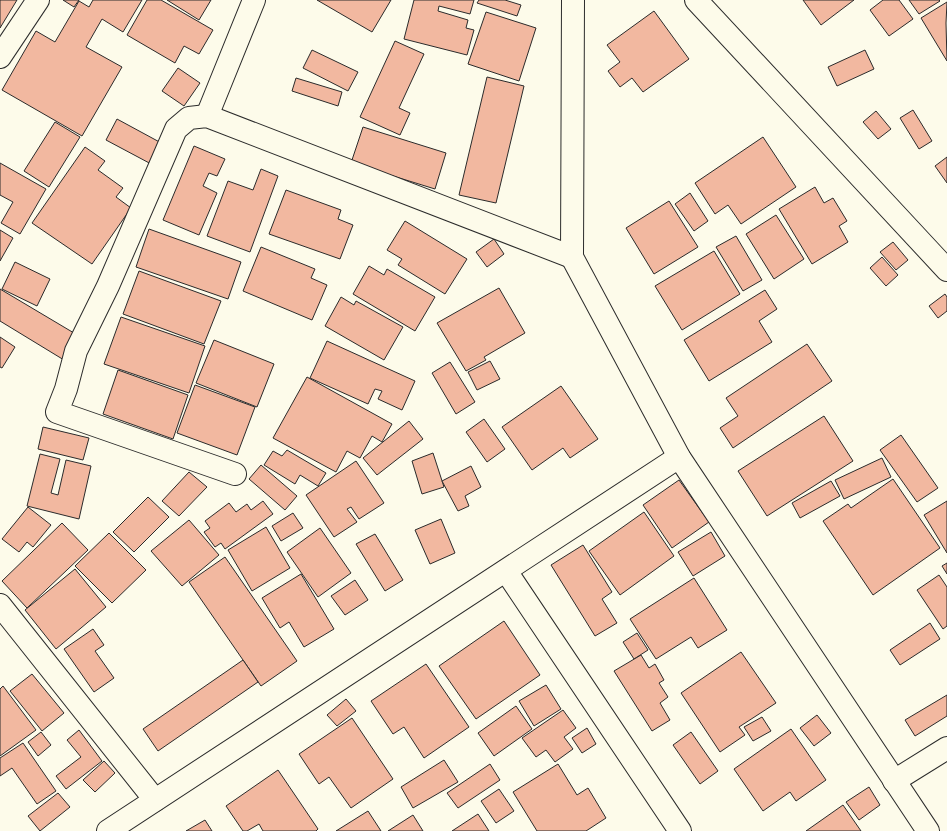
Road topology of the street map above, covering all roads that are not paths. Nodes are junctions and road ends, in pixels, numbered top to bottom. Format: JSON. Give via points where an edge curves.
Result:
{"nodes":[{"id":1,"x":38,"y":0,"type":"edge"},
{"id":2,"x":254,"y":0,"type":"edge"},
{"id":3,"x":573,"y":0,"type":"edge"},
{"id":4,"x":696,"y":0,"type":"edge"},
{"id":5,"x":0,"y":57,"type":"edge"},
{"id":6,"x":207,"y":116,"type":"junction"},
{"id":7,"x":572,"y":257,"type":"junction"},
{"id":8,"x":947,"y":270,"type":"edge"},
{"id":9,"x":679,"y":457,"type":"junction"},
{"id":10,"x":235,"y":474,"type":"dead end"},
{"id":11,"x":506,"y":570,"type":"junction"},
{"id":12,"x":0,"y":605,"type":"edge"},
{"id":13,"x":947,"y":748,"type":"edge"},
{"id":14,"x":894,"y":781,"type":"junction"},
{"id":15,"x":155,"y":800,"type":"junction"},
{"id":16,"x":676,"y":830,"type":"edge"},
{"id":17,"x":108,"y":831,"type":"edge"},
{"id":18,"x":928,"y":831,"type":"edge"}],
"edges":[{"from":1,"to":5,"type":"street"},
{"from":2,"to":6,"type":"street"},
{"from":3,"to":7,"type":"street"},
{"from":4,"to":8,"type":"street"},
{"from":6,"to":7,"type":"street"},
{"from":6,"to":10,"type":"street","via":[[189,118],[176,129],[108,286],[76,351],[57,412]]},
{"from":7,"to":9,"type":"street"},
{"from":9,"to":11,"type":"street"},
{"from":9,"to":14,"type":"street"},
{"from":11,"to":15,"type":"street"},
{"from":11,"to":16,"type":"street"},
{"from":12,"to":15,"type":"street"},
{"from":13,"to":14,"type":"street"},
{"from":14,"to":18,"type":"street"},
{"from":15,"to":17,"type":"street"}]}
